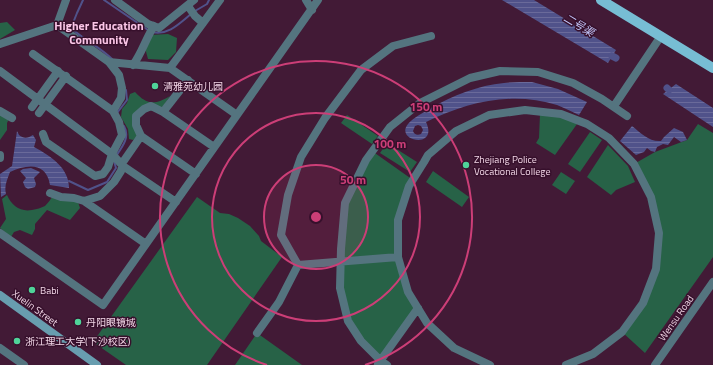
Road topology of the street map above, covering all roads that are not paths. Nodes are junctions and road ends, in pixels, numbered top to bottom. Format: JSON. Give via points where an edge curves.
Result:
{"nodes":[{"id":1,"x":66,"y":0,"type":"edge"},
{"id":2,"x":115,"y":0,"type":"edge"},
{"id":3,"x":220,"y":0,"type":"edge"},
{"id":4,"x":306,"y":0,"type":"edge"},
{"id":5,"x":318,"y":0,"type":"edge"},
{"id":6,"x":601,"y":0,"type":"edge"},
{"id":7,"x":614,"y":0,"type":"edge"},
{"id":8,"x":192,"y":8,"type":"edge"},
{"id":9,"x":312,"y":10,"type":"junction"},
{"id":10,"x":203,"y":23,"type":"junction"},
{"id":11,"x":57,"y":25,"type":"junction"},
{"id":12,"x":152,"y":29,"type":"junction"},
{"id":13,"x":431,"y":36,"type":"dead end"},
{"id":14,"x":661,"y":36,"type":"junction"},
{"id":15,"x":0,"y":44,"type":"edge"},
{"id":16,"x":33,"y":54,"type":"dead end"},
{"id":17,"x":713,"y":60,"type":"edge"},
{"id":18,"x":109,"y":62,"type":"junction"},
{"id":19,"x":133,"y":65,"type":"junction"},
{"id":20,"x":170,"y":68,"type":"junction"},
{"id":21,"x":713,"y":68,"type":"edge"},
{"id":22,"x":0,"y":71,"type":"edge"},
{"id":23,"x":58,"y":71,"type":"junction"},
{"id":24,"x":66,"y":76,"type":"junction"},
{"id":25,"x":188,"y":80,"type":"junction"},
{"id":26,"x":37,"y":99,"type":"junction"},
{"id":27,"x":45,"y":104,"type":"junction"},
{"id":28,"x":614,"y":106,"type":"junction"},
{"id":29,"x":32,"y":107,"type":"dead end"},
{"id":30,"x":0,"y":111,"type":"edge"},
{"id":31,"x":114,"y":111,"type":"junction"},
{"id":32,"x":163,"y":112,"type":"junction"},
{"id":33,"x":39,"y":113,"type":"dead end"},
{"id":34,"x":237,"y":116,"type":"junction"},
{"id":35,"x":627,"y":116,"type":"dead end"},
{"id":36,"x":12,"y":118,"type":"dead end"},
{"id":37,"x":43,"y":134,"type":"dead end"},
{"id":38,"x":140,"y":136,"type":"junction"},
{"id":39,"x":214,"y":147,"type":"junction"},
{"id":40,"x":112,"y":154,"type":"junction"},
{"id":41,"x":0,"y":155,"type":"edge"},
{"id":42,"x":0,"y":158,"type":"edge"},
{"id":43,"x":120,"y":163,"type":"junction"},
{"id":44,"x":196,"y":174,"type":"junction"},
{"id":45,"x":50,"y":193,"type":"dead end"},
{"id":46,"x":84,"y":201,"type":"junction"},
{"id":47,"x":176,"y":202,"type":"junction"},
{"id":48,"x":0,"y":233,"type":"edge"},
{"id":49,"x":146,"y":244,"type":"junction"},
{"id":50,"x":398,"y":257,"type":"junction"},
{"id":51,"x":340,"y":262,"type":"junction"},
{"id":52,"x":298,"y":265,"type":"junction"},
{"id":53,"x":713,"y":282,"type":"edge"},
{"id":54,"x":0,"y":295,"type":"edge"},
{"id":55,"x":418,"y":308,"type":"junction"},
{"id":56,"x":257,"y":333,"type":"dead end"},
{"id":57,"x":0,"y":348,"type":"edge"},
{"id":58,"x":382,"y":364,"type":"edge"},
{"id":59,"x":24,"y":365,"type":"edge"},
{"id":60,"x":97,"y":365,"type":"edge"},
{"id":61,"x":490,"y":365,"type":"edge"},
{"id":62,"x":566,"y":365,"type":"edge"},
{"id":63,"x":655,"y":365,"type":"edge"}],
"edges":[{"from":1,"to":11,"type":"street"},
{"from":2,"to":12,"type":"street"},
{"from":3,"to":10,"type":"street"},
{"from":4,"to":9,"type":"street"},
{"from":5,"to":9,"type":"street"},
{"from":6,"to":14,"type":"main road"},
{"from":7,"to":17,"type":"main road"},
{"from":8,"to":10,"type":"street"},
{"from":8,"to":12,"type":"street","via":[[159,28]]},
{"from":9,"to":34,"type":"street"},
{"from":10,"to":20,"type":"street"},
{"from":11,"to":15,"type":"street"},
{"from":11,"to":18,"type":"street"},
{"from":12,"to":19,"type":"street","via":[[139,58]]},
{"from":13,"to":52,"type":"street","via":[[392,46],[361,70],[325,118],[301,157],[288,195],[281,235]]},
{"from":14,"to":21,"type":"main road"},
{"from":14,"to":28,"type":"street"},
{"from":16,"to":23,"type":"street"},
{"from":18,"to":19,"type":"street"},
{"from":18,"to":31,"type":"street","via":[[119,76],[122,88],[121,98]]},
{"from":19,"to":20,"type":"street"},
{"from":20,"to":25,"type":"street"},
{"from":22,"to":26,"type":"street"},
{"from":23,"to":24,"type":"street"},
{"from":23,"to":26,"type":"street"},
{"from":24,"to":27,"type":"street"},
{"from":24,"to":31,"type":"street"},
{"from":25,"to":32,"type":"street"},
{"from":25,"to":34,"type":"street"},
{"from":26,"to":27,"type":"street"},
{"from":26,"to":29,"type":"street"},
{"from":27,"to":33,"type":"street"},
{"from":27,"to":40,"type":"street"},
{"from":28,"to":35,"type":"street"},
{"from":28,"to":51,"type":"street","via":[[573,83],[538,72],[500,72],[470,78],[420,103],[390,127],[366,160],[346,203]]},
{"from":30,"to":36,"type":"street"},
{"from":31,"to":40,"type":"street","via":[[122,135]]},
{"from":32,"to":38,"type":"street","via":[[151,106],[136,116]]},
{"from":32,"to":39,"type":"street"},
{"from":34,"to":39,"type":"street"},
{"from":37,"to":40,"type":"street","via":[[46,142],[95,176],[103,174]]},
{"from":38,"to":43,"type":"street"},
{"from":38,"to":44,"type":"street"},
{"from":39,"to":44,"type":"street"},
{"from":40,"to":43,"type":"street"},
{"from":41,"to":42,"type":"street"},
{"from":43,"to":46,"type":"street","via":[[122,171],[114,182],[100,196]]},
{"from":43,"to":47,"type":"street"},
{"from":44,"to":47,"type":"street"},
{"from":45,"to":46,"type":"street"},
{"from":46,"to":49,"type":"street"},
{"from":47,"to":49,"type":"street"},
{"from":48,"to":49,"type":"street","via":[[104,305]]},
{"from":50,"to":51,"type":"street"},
{"from":50,"to":55,"type":"street","via":[[408,292]]},
{"from":50,"to":62,"type":"street","via":[[398,220],[409,186],[428,155],[456,131],[489,115],[525,110],[561,114],[587,124],[609,138],[634,164],[651,197],[659,233],[656,269],[643,303],[622,332],[593,354]]},
{"from":51,"to":52,"type":"street"},
{"from":51,"to":58,"type":"street","via":[[340,288],[348,321],[361,341]]},
{"from":52,"to":56,"type":"street","via":[[279,302]]},
{"from":53,"to":63,"type":"street","name":"Wensu Road"},
{"from":54,"to":60,"type":"main road","name":"Xuelin Street"},
{"from":55,"to":58,"type":"street"},
{"from":55,"to":61,"type":"street","via":[[427,323],[454,348]]},
{"from":57,"to":59,"type":"street"}]}
